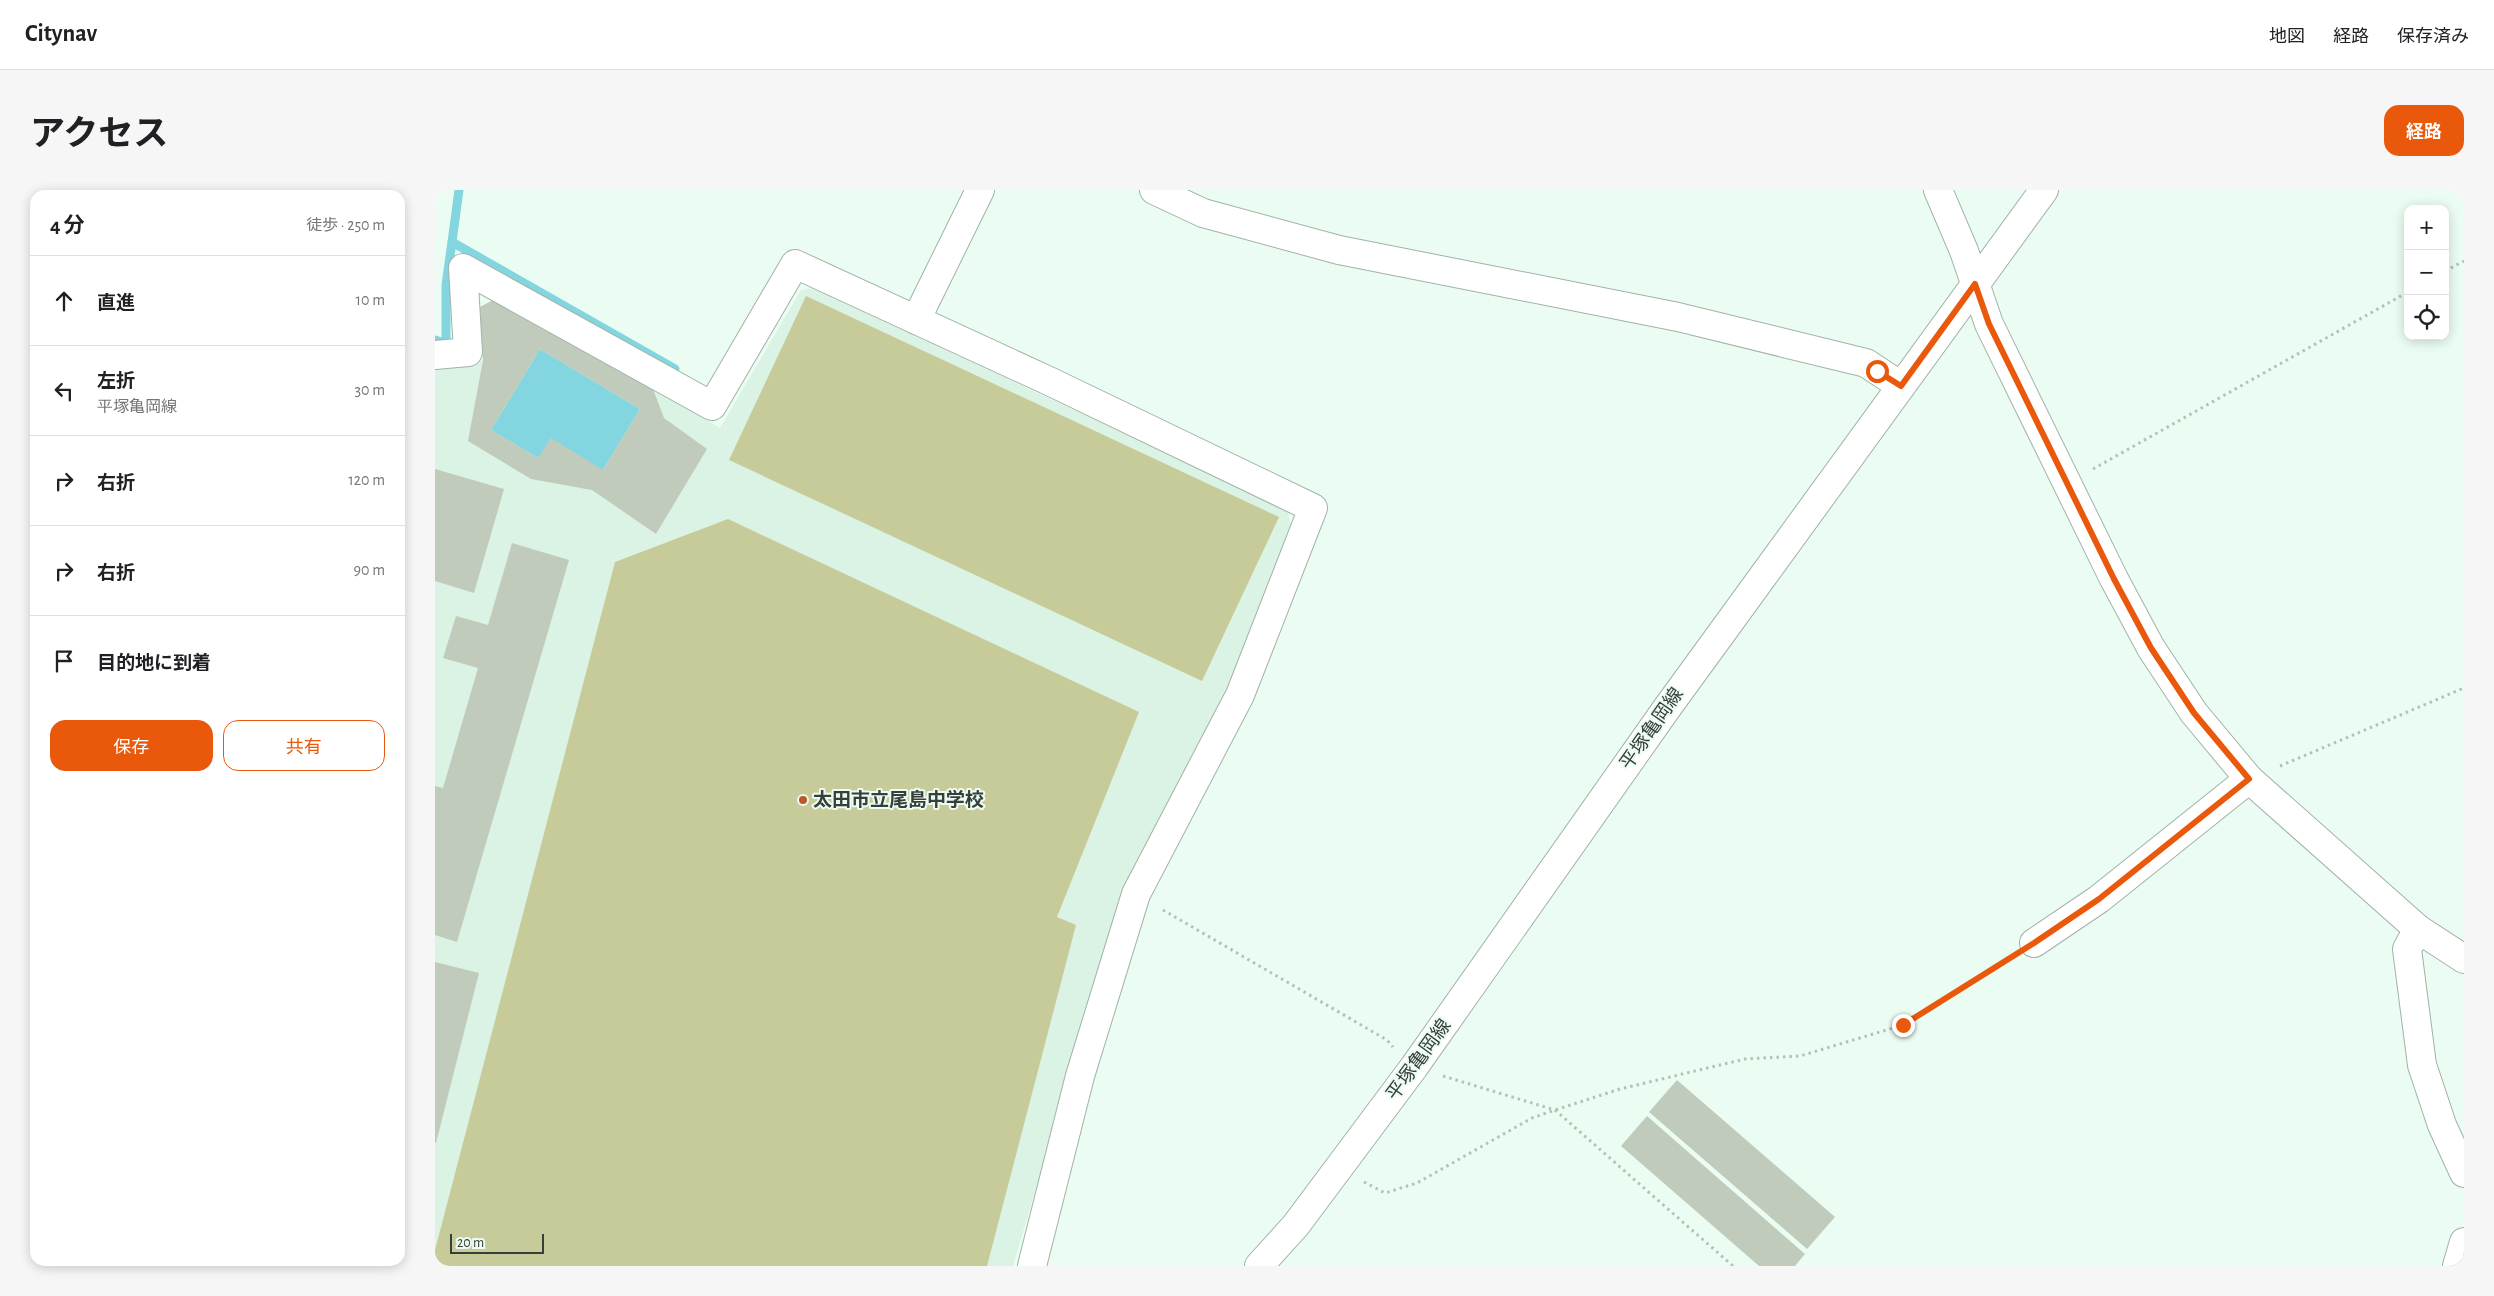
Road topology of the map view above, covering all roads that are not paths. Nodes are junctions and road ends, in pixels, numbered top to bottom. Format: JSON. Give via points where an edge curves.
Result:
{"nodes":[{"id":1,"x":980,"y":190,"type":"edge"},
{"id":2,"x":1154,"y":190,"type":"edge"},
{"id":3,"x":1938,"y":190,"type":"edge"},
{"id":4,"x":2044,"y":190,"type":"edge"},
{"id":5,"x":1975,"y":284,"type":"junction"},
{"id":6,"x":917,"y":320,"type":"junction"},
{"id":7,"x":435,"y":355,"type":"edge"},
{"id":8,"x":1901,"y":386,"type":"junction"},
{"id":9,"x":2249,"y":779,"type":"junction"},
{"id":10,"x":2418,"y":929,"type":"junction"},
{"id":11,"x":2034,"y":943,"type":"road end"},
{"id":12,"x":2464,"y":958,"type":"edge"},
{"id":13,"x":2464,"y":1173,"type":"edge"},
{"id":14,"x":2464,"y":1242,"type":"edge"},
{"id":15,"x":1032,"y":1266,"type":"edge"},
{"id":16,"x":1259,"y":1266,"type":"edge"},
{"id":17,"x":2457,"y":1266,"type":"edge"}],
"edges":[{"from":1,"to":6,"type":"street"},
{"from":2,"to":8,"type":"street","via":[[1203,213],[1339,250],[1678,317],[1866,363]]},
{"from":3,"to":5,"type":"street"},
{"from":4,"to":5,"type":"street","name":"平塚亀岡線"},
{"from":5,"to":8,"type":"street","name":"平塚亀岡線"},
{"from":5,"to":9,"type":"street","via":[[1989,324],[2151,648],[2194,713]]},
{"from":6,"to":7,"type":"street","via":[[795,264],[712,406],[463,268],[468,352]]},
{"from":6,"to":15,"type":"street","via":[[1313,508],[1240,695],[1136,894],[1080,1076]]},
{"from":8,"to":16,"type":"street","name":"平塚亀岡線","via":[[1667,708],[1414,1067],[1297,1225]]},
{"from":9,"to":10,"type":"street"},
{"from":9,"to":11,"type":"street","via":[[2099,899]]},
{"from":10,"to":12,"type":"street"},
{"from":10,"to":13,"type":"street","via":[[2407,949],[2422,1065],[2442,1125]]},
{"from":14,"to":17,"type":"street"}]}
